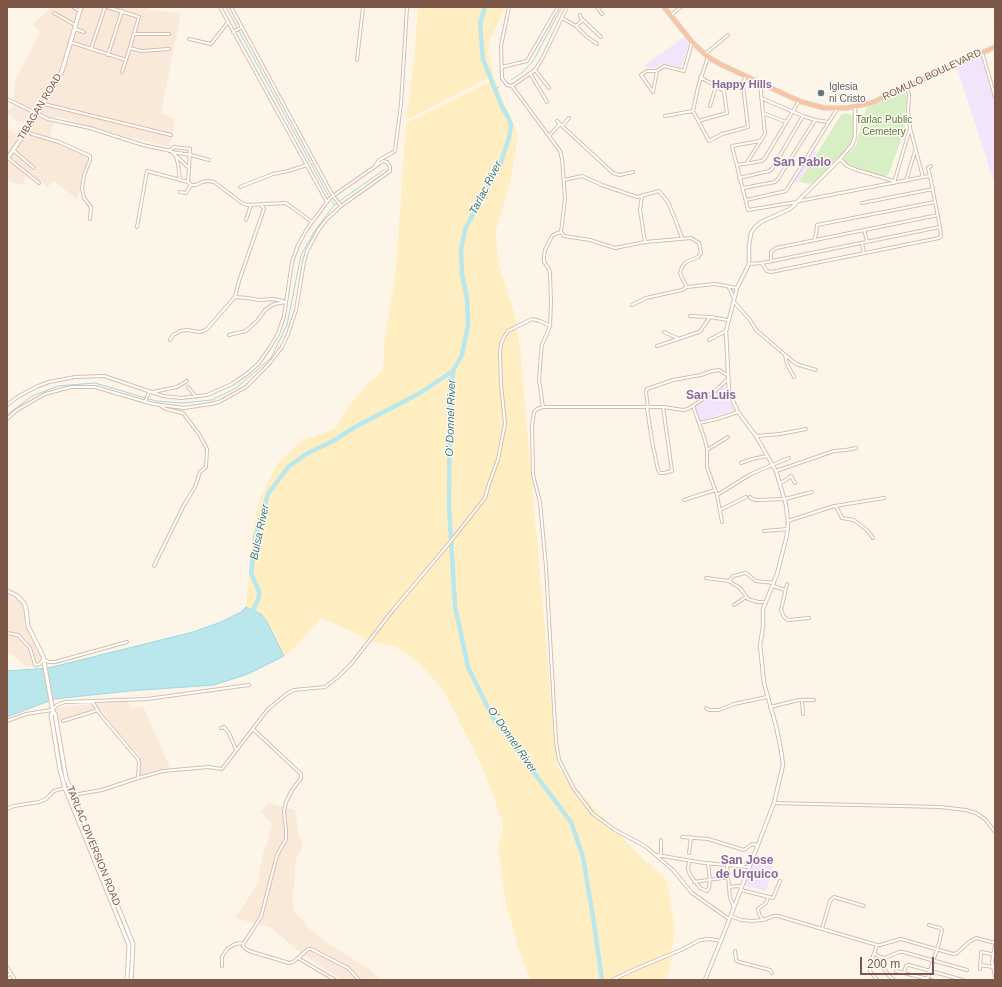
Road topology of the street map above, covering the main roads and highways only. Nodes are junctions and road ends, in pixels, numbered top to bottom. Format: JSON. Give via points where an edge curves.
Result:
{"nodes":[{"id":1,"x":81,"y":7,"type":"edge"},
{"id":2,"x":664,"y":7,"type":"edge"},
{"id":3,"x":995,"y":47,"type":"edge"},
{"id":4,"x":8,"y":157,"type":"edge"},
{"id":5,"x":7,"y":591,"type":"edge"},
{"id":6,"x":70,"y":796,"type":"junction"},
{"id":7,"x":127,"y":980,"type":"edge"},
{"id":8,"x":130,"y":980,"type":"edge"}],
"edges":[{"from":1,"to":4,"type":"main road","name":"TIBAGAN ROAD","via":[[62,71],[38,114]]},
{"from":2,"to":3,"type":"highway","name":"ROMULO BOULEVARD","via":[[692,42],[707,56],[799,101],[824,108],[855,107],[871,103]]},
{"from":5,"to":6,"type":"main road","name":"TARLAC DIVERSION ROAD","via":[[24,603],[28,624],[44,660]]},
{"from":6,"to":7,"type":"main road","name":"TARLAC DIVERSION ROAD","via":[[129,945]]},
{"from":6,"to":8,"type":"main road","name":"TARLAC DIVERSION ROAD","via":[[133,944]]}]}
